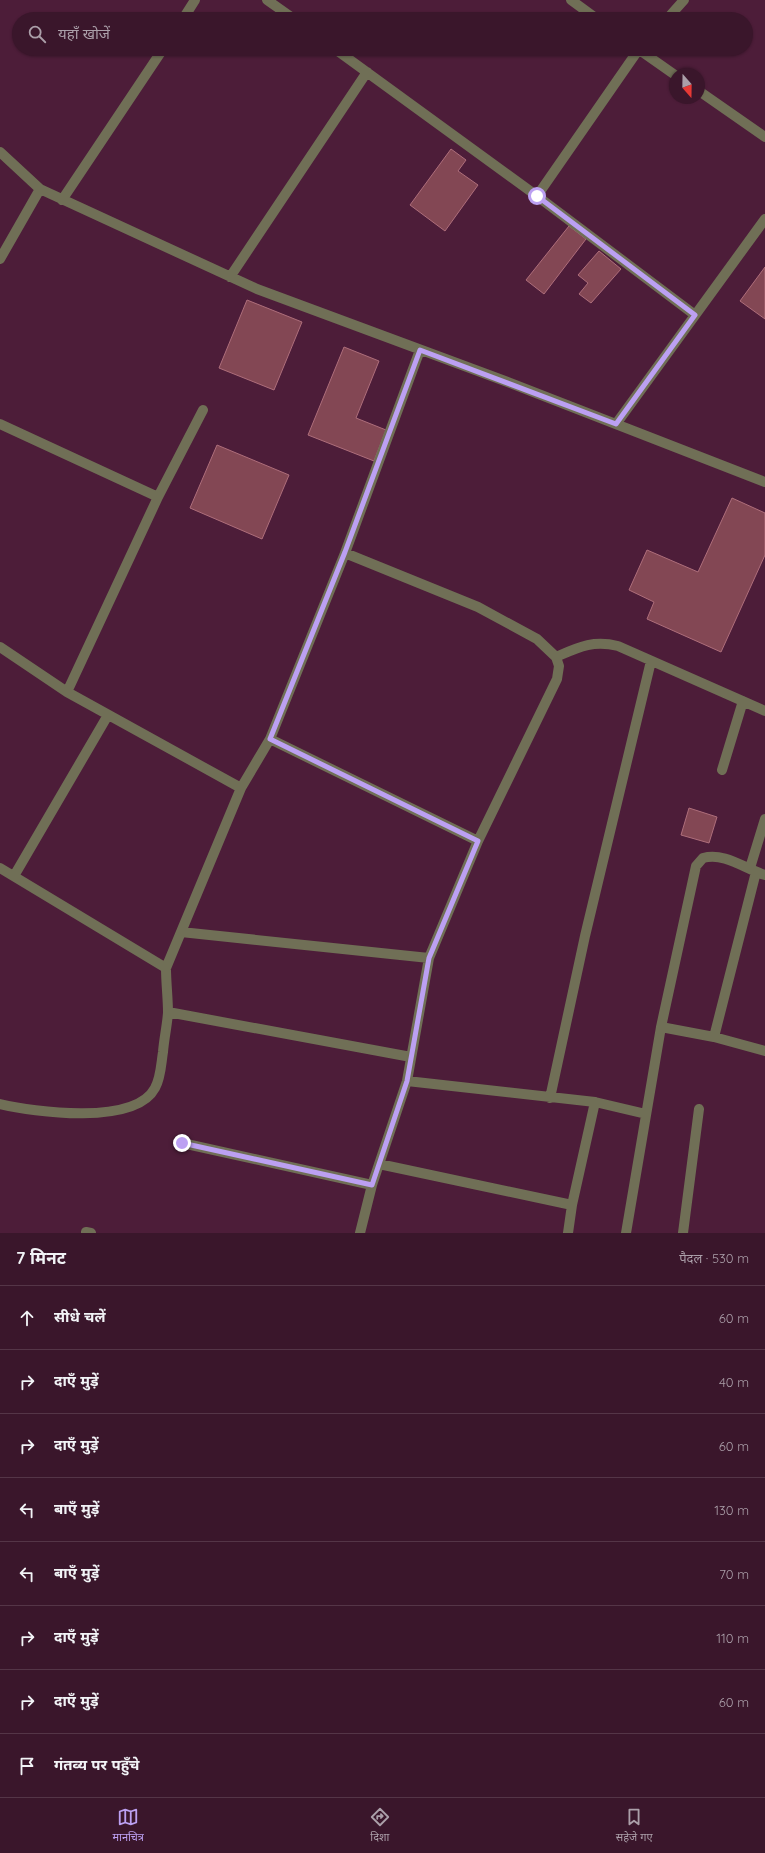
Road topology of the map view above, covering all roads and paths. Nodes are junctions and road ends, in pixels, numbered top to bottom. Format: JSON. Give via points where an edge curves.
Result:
{"nodes":[{"id":1,"x":195,"y":0,"type":"edge"},
{"id":2,"x":268,"y":0,"type":"edge"},
{"id":3,"x":571,"y":0,"type":"edge"},
{"id":4,"x":684,"y":0,"type":"edge"},
{"id":5,"x":187,"y":12,"type":"edge"},
{"id":6,"x":284,"y":12,"type":"edge"},
{"id":7,"x":587,"y":12,"type":"edge"},
{"id":8,"x":673,"y":12,"type":"edge"},
{"id":9,"x":158,"y":56,"type":"edge"},
{"id":10,"x":345,"y":56,"type":"edge"},
{"id":11,"x":634,"y":56,"type":"edge"},
{"id":12,"x":649,"y":56,"type":"edge"},
{"id":13,"x":669,"y":70,"type":"edge"},
{"id":14,"x":367,"y":72,"type":"junction"},
{"id":15,"x":705,"y":95,"type":"edge"},
{"id":16,"x":765,"y":137,"type":"edge"},
{"id":17,"x":0,"y":152,"type":"edge"},
{"id":18,"x":40,"y":189,"type":"junction"},
{"id":19,"x":537,"y":196,"type":"junction"},
{"id":20,"x":62,"y":200,"type":"junction"},
{"id":21,"x":765,"y":219,"type":"edge"},
{"id":22,"x":0,"y":259,"type":"edge"},
{"id":23,"x":230,"y":277,"type":"junction"},
{"id":24,"x":695,"y":315,"type":"junction"},
{"id":25,"x":420,"y":350,"type":"junction"},
{"id":26,"x":203,"y":410,"type":"dead end"},
{"id":27,"x":0,"y":424,"type":"edge"},
{"id":28,"x":616,"y":424,"type":"junction"},
{"id":29,"x":765,"y":482,"type":"edge"},
{"id":30,"x":158,"y":497,"type":"junction"},
{"id":31,"x":345,"y":552,"type":"junction"},
{"id":32,"x":0,"y":647,"type":"edge"},
{"id":33,"x":556,"y":657,"type":"junction"},
{"id":34,"x":651,"y":661,"type":"junction"},
{"id":35,"x":67,"y":692,"type":"junction"},
{"id":36,"x":743,"y":702,"type":"junction"},
{"id":37,"x":765,"y":711,"type":"edge"},
{"id":38,"x":108,"y":715,"type":"junction"},
{"id":39,"x":270,"y":739,"type":"junction"},
{"id":40,"x":722,"y":770,"type":"dead end"},
{"id":41,"x":241,"y":788,"type":"junction"},
{"id":42,"x":765,"y":819,"type":"edge"},
{"id":43,"x":478,"y":841,"type":"junction"},
{"id":44,"x":0,"y":868,"type":"edge"},
{"id":45,"x":757,"y":872,"type":"edge"},
{"id":46,"x":14,"y":876,"type":"junction"},
{"id":47,"x":181,"y":932,"type":"junction"},
{"id":48,"x":429,"y":958,"type":"junction"},
{"id":49,"x":166,"y":968,"type":"junction"},
{"id":50,"x":168,"y":1012,"type":"junction"},
{"id":51,"x":661,"y":1027,"type":"junction"},
{"id":52,"x":714,"y":1037,"type":"junction"},
{"id":53,"x":765,"y":1050,"type":"edge"},
{"id":54,"x":411,"y":1057,"type":"junction"},
{"id":55,"x":407,"y":1081,"type":"junction"},
{"id":56,"x":550,"y":1098,"type":"junction"},
{"id":57,"x":595,"y":1102,"type":"junction"},
{"id":58,"x":0,"y":1104,"type":"edge"},
{"id":59,"x":699,"y":1109,"type":"dead end"},
{"id":60,"x":646,"y":1114,"type":"junction"},
{"id":61,"x":182,"y":1143,"type":"dead end"},
{"id":62,"x":380,"y":1164,"type":"junction"},
{"id":63,"x":372,"y":1185,"type":"junction"},
{"id":64,"x":572,"y":1205,"type":"junction"},
{"id":65,"x":360,"y":1233,"type":"edge"},
{"id":66,"x":568,"y":1233,"type":"edge"},
{"id":67,"x":626,"y":1233,"type":"edge"},
{"id":68,"x":683,"y":1233,"type":"edge"}],
"edges":[{"from":1,"to":5,"type":"street"},
{"from":2,"to":6,"type":"street"},
{"from":3,"to":7,"type":"street"},
{"from":4,"to":8,"type":"street"},
{"from":9,"to":20,"type":"street"},
{"from":10,"to":14,"type":"street"},
{"from":11,"to":19,"type":"street"},
{"from":12,"to":13,"type":"street"},
{"from":14,"to":19,"type":"street"},
{"from":14,"to":23,"type":"street"},
{"from":15,"to":16,"type":"street"},
{"from":17,"to":18,"type":"street"},
{"from":18,"to":20,"type":"street"},
{"from":18,"to":22,"type":"street"},
{"from":19,"to":24,"type":"street"},
{"from":20,"to":23,"type":"street"},
{"from":21,"to":24,"type":"street"},
{"from":23,"to":25,"type":"street"},
{"from":24,"to":28,"type":"street"},
{"from":25,"to":28,"type":"street"},
{"from":25,"to":31,"type":"street"},
{"from":26,"to":30,"type":"street"},
{"from":27,"to":30,"type":"street"},
{"from":28,"to":29,"type":"street"},
{"from":30,"to":35,"type":"street"},
{"from":31,"to":33,"type":"street","via":[[478,607],[537,640]]},
{"from":31,"to":39,"type":"street"},
{"from":32,"to":35,"type":"street"},
{"from":33,"to":34,"type":"street","via":[[582,646],[605,643]]},
{"from":33,"to":43,"type":"street","via":[[559,666],[557,679]]},
{"from":34,"to":36,"type":"street"},
{"from":34,"to":56,"type":"street"},
{"from":35,"to":38,"type":"street"},
{"from":36,"to":37,"type":"street"},
{"from":36,"to":40,"type":"street"},
{"from":38,"to":41,"type":"street"},
{"from":38,"to":46,"type":"street"},
{"from":39,"to":41,"type":"street"},
{"from":39,"to":43,"type":"street"},
{"from":41,"to":47,"type":"street"},
{"from":42,"to":45,"type":"street"},
{"from":43,"to":48,"type":"street"},
{"from":44,"to":46,"type":"street"},
{"from":45,"to":51,"type":"street","via":[[728,860],[709,856],[696,866]]},
{"from":45,"to":52,"type":"street"},
{"from":46,"to":49,"type":"street"},
{"from":47,"to":48,"type":"street"},
{"from":47,"to":49,"type":"street"},
{"from":48,"to":54,"type":"street"},
{"from":49,"to":50,"type":"street"},
{"from":50,"to":54,"type":"street"},
{"from":50,"to":58,"type":"street","via":[[160,1073],[155,1088],[147,1098],[122,1110],[107,1112],[51,1113]]},
{"from":51,"to":52,"type":"street"},
{"from":51,"to":60,"type":"street"},
{"from":52,"to":53,"type":"street"},
{"from":54,"to":55,"type":"street"},
{"from":55,"to":56,"type":"street"},
{"from":55,"to":62,"type":"street"},
{"from":56,"to":57,"type":"street"},
{"from":57,"to":60,"type":"street"},
{"from":57,"to":64,"type":"street"},
{"from":59,"to":68,"type":"street"},
{"from":60,"to":67,"type":"street"},
{"from":61,"to":63,"type":"street"},
{"from":62,"to":63,"type":"street"},
{"from":62,"to":64,"type":"street"},
{"from":63,"to":65,"type":"street"},
{"from":64,"to":66,"type":"street"}]}
